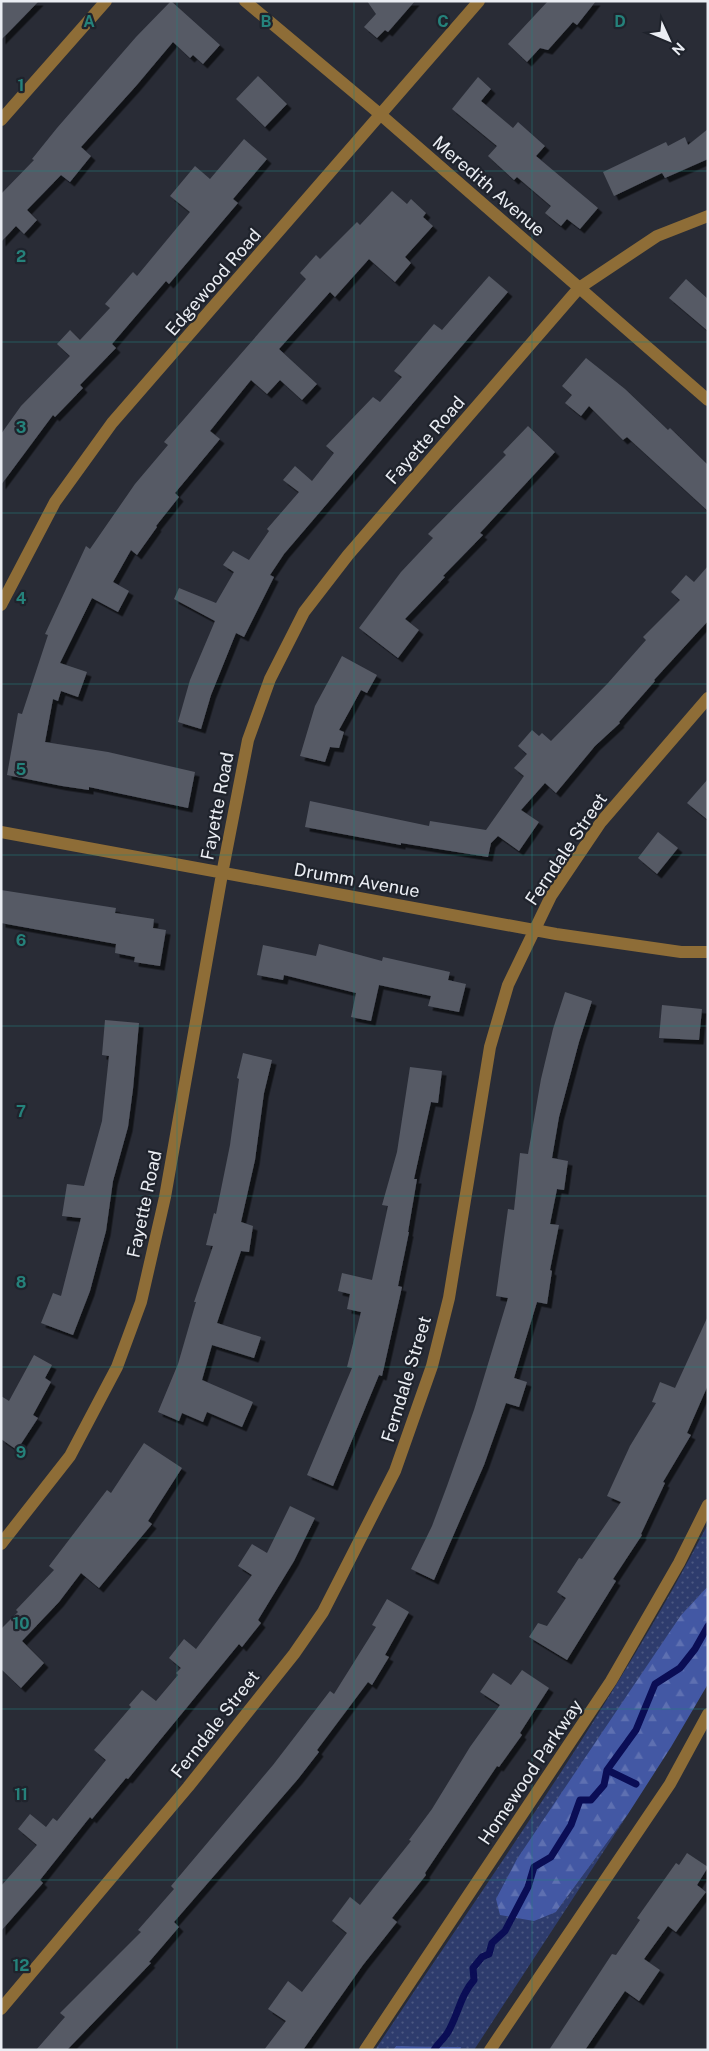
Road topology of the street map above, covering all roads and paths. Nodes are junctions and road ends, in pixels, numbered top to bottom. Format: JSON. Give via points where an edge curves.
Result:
{"nodes":[{"id":1,"x":106,"y":1,"type":"edge"},
{"id":2,"x":245,"y":1,"type":"edge"},
{"id":3,"x":479,"y":1,"type":"edge"},
{"id":4,"x":381,"y":115,"type":"junction"},
{"id":5,"x":1,"y":120,"type":"edge"},
{"id":6,"x":708,"y":216,"type":"edge"},
{"id":7,"x":579,"y":288,"type":"junction"},
{"id":8,"x":708,"y":400,"type":"edge"},
{"id":9,"x":1,"y":605,"type":"edge"},
{"id":10,"x":708,"y":698,"type":"edge"},
{"id":11,"x":1,"y":832,"type":"edge"},
{"id":12,"x":222,"y":874,"type":"junction"},
{"id":13,"x":534,"y":930,"type":"junction"},
{"id":14,"x":708,"y":952,"type":"edge"},
{"id":15,"x":708,"y":1504,"type":"edge"},
{"id":16,"x":1,"y":1544,"type":"edge"},
{"id":17,"x":708,"y":1714,"type":"edge"},
{"id":18,"x":1,"y":2009,"type":"edge"},
{"id":19,"x":365,"y":2050,"type":"edge"},
{"id":20,"x":490,"y":2050,"type":"edge"}],
"edges":[{"from":1,"to":5,"type":"street"},
{"from":2,"to":4,"type":"street","name":"Meredith Avenue"},
{"from":3,"to":4,"type":"street","name":"Edgewood Road"},
{"from":4,"to":7,"type":"street","name":"Meredith Avenue"},
{"from":4,"to":9,"type":"street","name":"Edgewood Road","via":[[112,424],[54,502]]},
{"from":6,"to":7,"type":"street","name":"Fayette Road","via":[[657,236]]},
{"from":7,"to":8,"type":"street","name":"Meredith Avenue"},
{"from":7,"to":12,"type":"street","name":"Fayette Road","via":[[348,555],[304,612],[270,679],[248,740]]},
{"from":10,"to":13,"type":"street","name":"Ferndale Street","via":[[601,822],[551,896]]},
{"from":11,"to":12,"type":"street","name":"Drumm Avenue"},
{"from":12,"to":13,"type":"street","name":"Drumm Avenue"},
{"from":12,"to":16,"type":"street","name":"Fayette Road","via":[[165,1197],[141,1302],[117,1367],[70,1456]]},
{"from":13,"to":14,"type":"street","name":"Drumm Avenue","via":[[682,952]]},
{"from":13,"to":18,"type":"street","name":"Ferndale Street","via":[[508,986],[490,1047],[449,1298],[432,1366],[395,1471],[323,1612],[294,1654],[188,1787]]},
{"from":15,"to":19,"type":"street","name":"Homewood Parkway","via":[[679,1563],[611,1681]]},
{"from":17,"to":20,"type":"street","via":[[670,1784]]}]}
